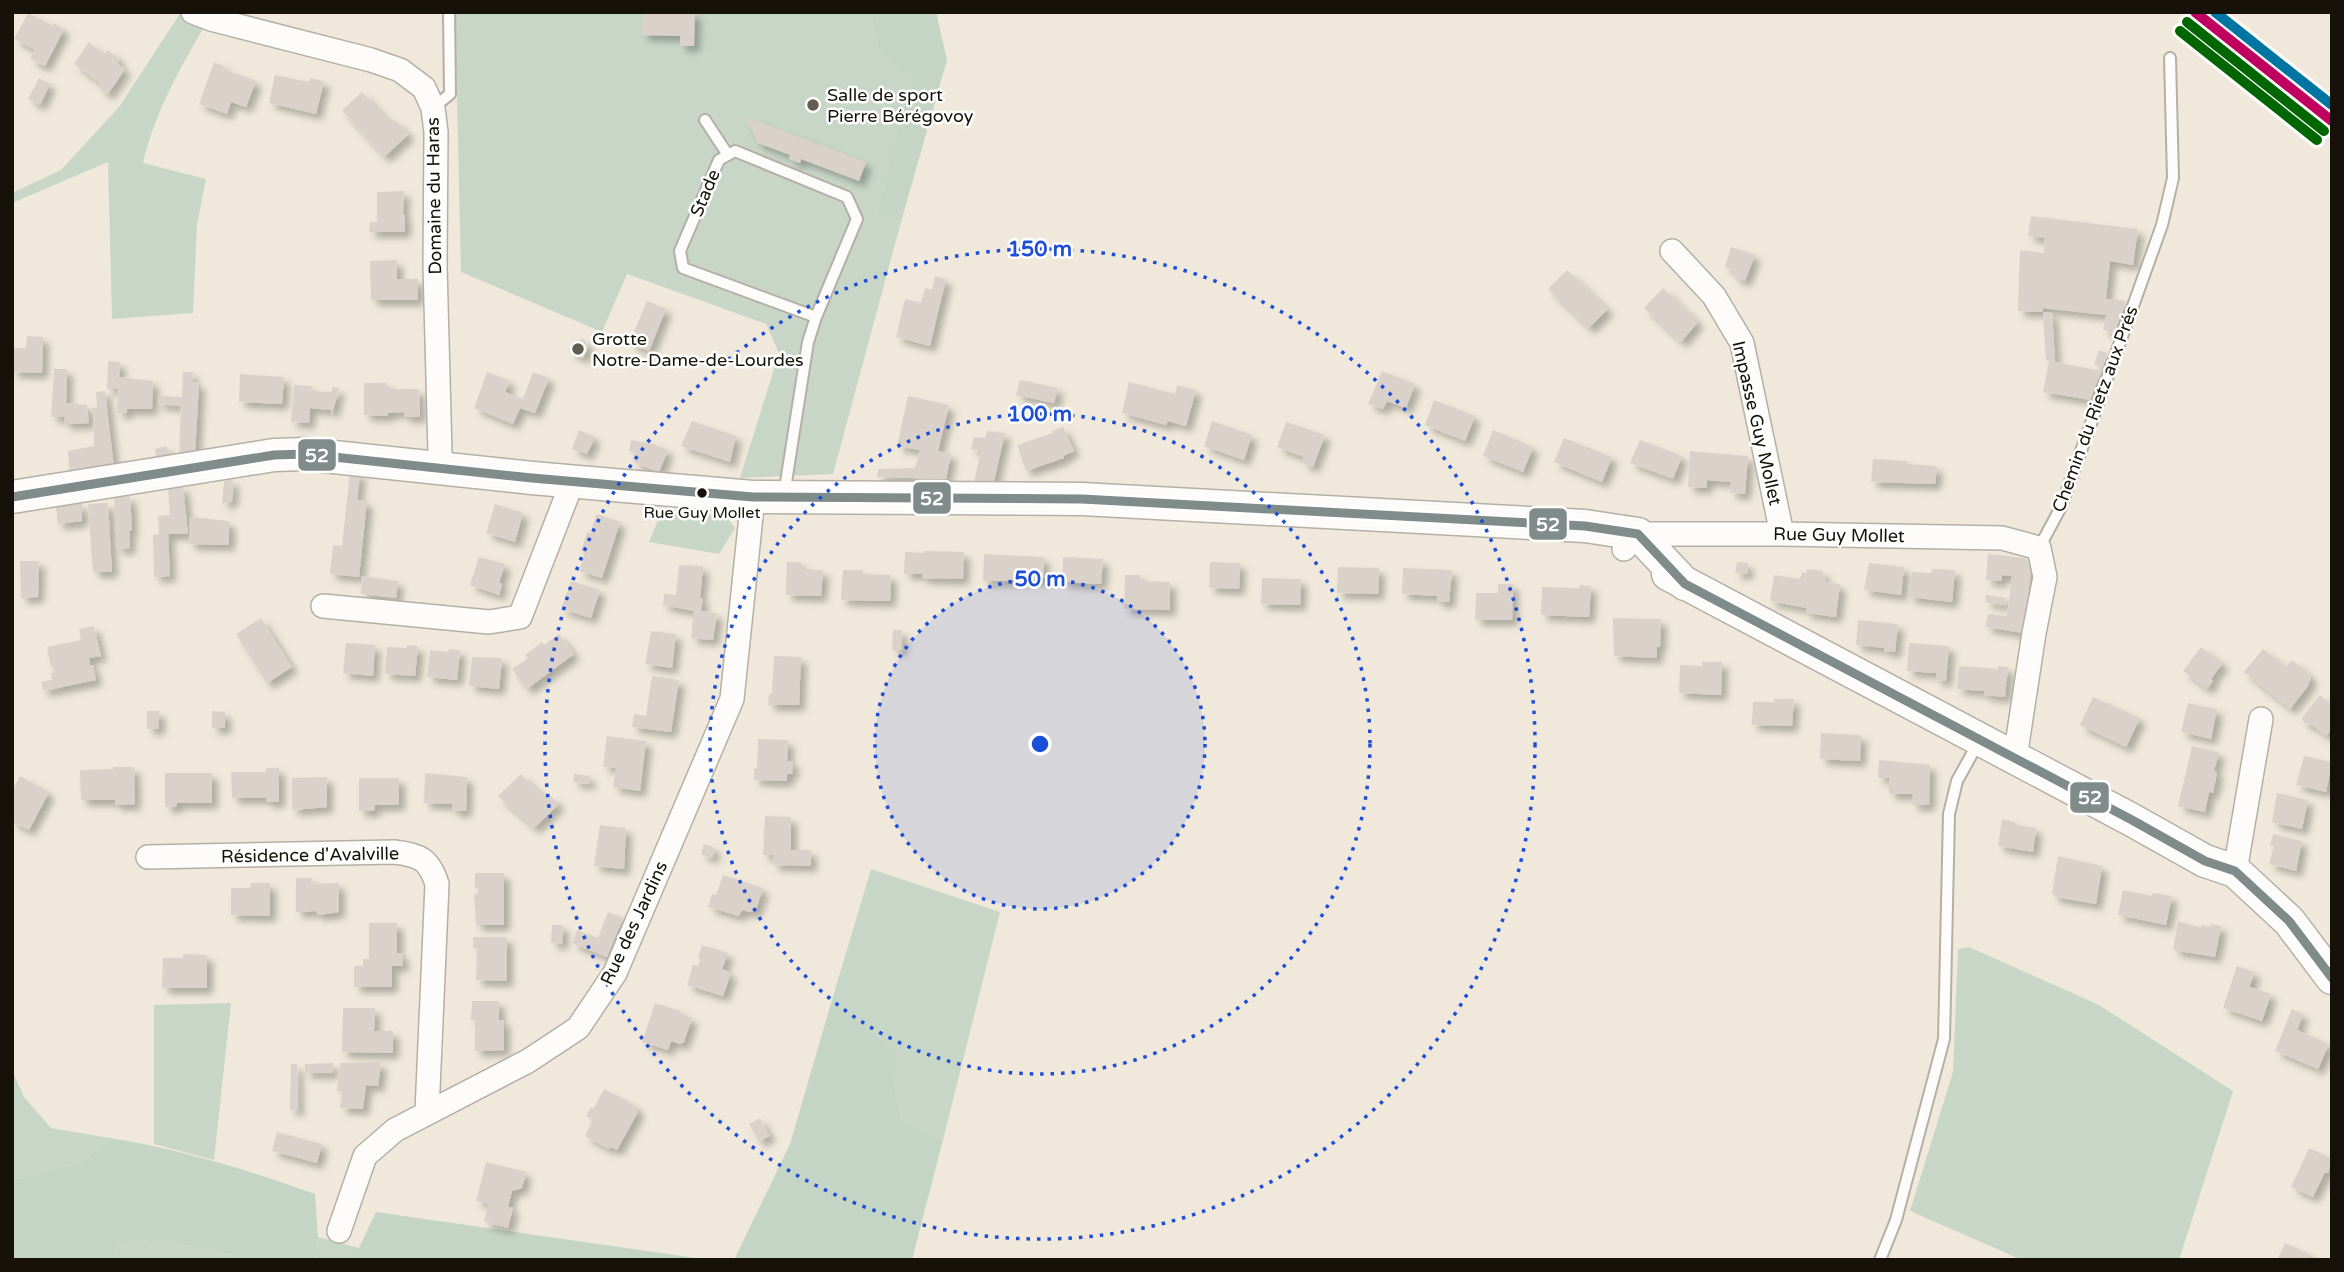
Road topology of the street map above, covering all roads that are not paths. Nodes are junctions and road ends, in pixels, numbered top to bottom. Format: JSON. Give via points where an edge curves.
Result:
{"nodes":[{"id":1,"x":193,"y":12,"type":"edge"},
{"id":2,"x":449,"y":12,"type":"edge"},
{"id":3,"x":2170,"y":58,"type":"dead end"},
{"id":4,"x":433,"y":108,"type":"junction"},
{"id":5,"x":705,"y":120,"type":"dead end"},
{"id":6,"x":728,"y":155,"type":"junction"},
{"id":7,"x":1672,"y":251,"type":"dead end"},
{"id":8,"x":816,"y":317,"type":"junction"},
{"id":9,"x":438,"y":467,"type":"junction"},
{"id":10,"x":573,"y":480,"type":"junction"},
{"id":11,"x":753,"y":497,"type":"junction"},
{"id":12,"x":784,"y":497,"type":"junction"},
{"id":13,"x":12,"y":498,"type":"edge"},
{"id":14,"x":1782,"y":534,"type":"junction"},
{"id":15,"x":1631,"y":542,"type":"junction"},
{"id":16,"x":2039,"y":548,"type":"junction"},
{"id":17,"x":323,"y":606,"type":"dead end"},
{"id":18,"x":2261,"y":719,"type":"dead end"},
{"id":19,"x":1980,"y":740,"type":"junction"},
{"id":20,"x":2015,"y":758,"type":"junction"},
{"id":21,"x":148,"y":857,"type":"dead end"},
{"id":22,"x":2235,"y":871,"type":"junction"},
{"id":23,"x":2332,"y":978,"type":"edge"},
{"id":24,"x":427,"y":1112,"type":"junction"},
{"id":25,"x":339,"y":1231,"type":"dead end"},
{"id":26,"x":1880,"y":1260,"type":"edge"}],
"edges":[{"from":1,"to":4,"type":"street","name":"Domaine du Haras","via":[[400,70],[424,88]]},
{"from":2,"to":4,"type":"lane","via":[[450,94]]},
{"from":3,"to":16,"type":"lane","name":"Chemin du Rietz aux Prés","via":[[2173,178],[2162,225],[2061,508]]},
{"from":4,"to":9,"type":"street","name":"Domaine du Haras"},
{"from":5,"to":6,"type":"lane"},
{"from":6,"to":8,"type":"lane","name":"Stade","via":[[735,151],[847,197],[858,219]]},
{"from":6,"to":8,"type":"lane","name":"Stade","via":[[719,160],[680,251],[683,268]]},
{"from":7,"to":14,"type":"street","name":"Impasse Guy Mollet","via":[[1714,296],[1742,343]]},
{"from":8,"to":12,"type":"lane","name":"Stade","via":[[808,342]]},
{"from":9,"to":10,"type":"street","name":"Rue Guy Mollet"},
{"from":9,"to":13,"type":"street","name":"Rue Guy Mollet","via":[[274,455]]},
{"from":10,"to":11,"type":"street","name":"Rue Guy Mollet"},
{"from":10,"to":17,"type":"street","via":[[520,617],[489,622]]},
{"from":11,"to":12,"type":"street","name":"Rue Guy Mollet"},
{"from":11,"to":24,"type":"street","name":"Rue des Jardins","via":[[732,699],[615,973],[578,1028],[528,1061]]},
{"from":12,"to":15,"type":"street","name":"Rue Guy Mollet","via":[[1082,499],[1585,526]]},
{"from":14,"to":15,"type":"street","name":"Rue Guy Mollet"},
{"from":14,"to":16,"type":"street","name":"Rue Guy Mollet","via":[[2002,538]]},
{"from":15,"to":19,"type":"street","name":"Rue Guy Mollet","via":[[1685,584]]},
{"from":16,"to":20,"type":"street","via":[[2045,577]]},
{"from":18,"to":22,"type":"street"},
{"from":19,"to":20,"type":"street","name":"Rue Guy Mollet"},
{"from":19,"to":26,"type":"lane","via":[[1957,781],[1950,814],[1944,1039],[1896,1220]]},
{"from":20,"to":22,"type":"street","name":"Rue Guy Mollet","via":[[2205,861]]},
{"from":21,"to":24,"type":"street","name":"Résidence d'Avalville","via":[[394,852],[416,855],[432,868],[437,884]]},
{"from":22,"to":23,"type":"street","name":"Rue Guy Mollet","via":[[2290,921]]},
{"from":24,"to":25,"type":"street","name":"Rue des Jardins","via":[[395,1130],[365,1156]]}]}
